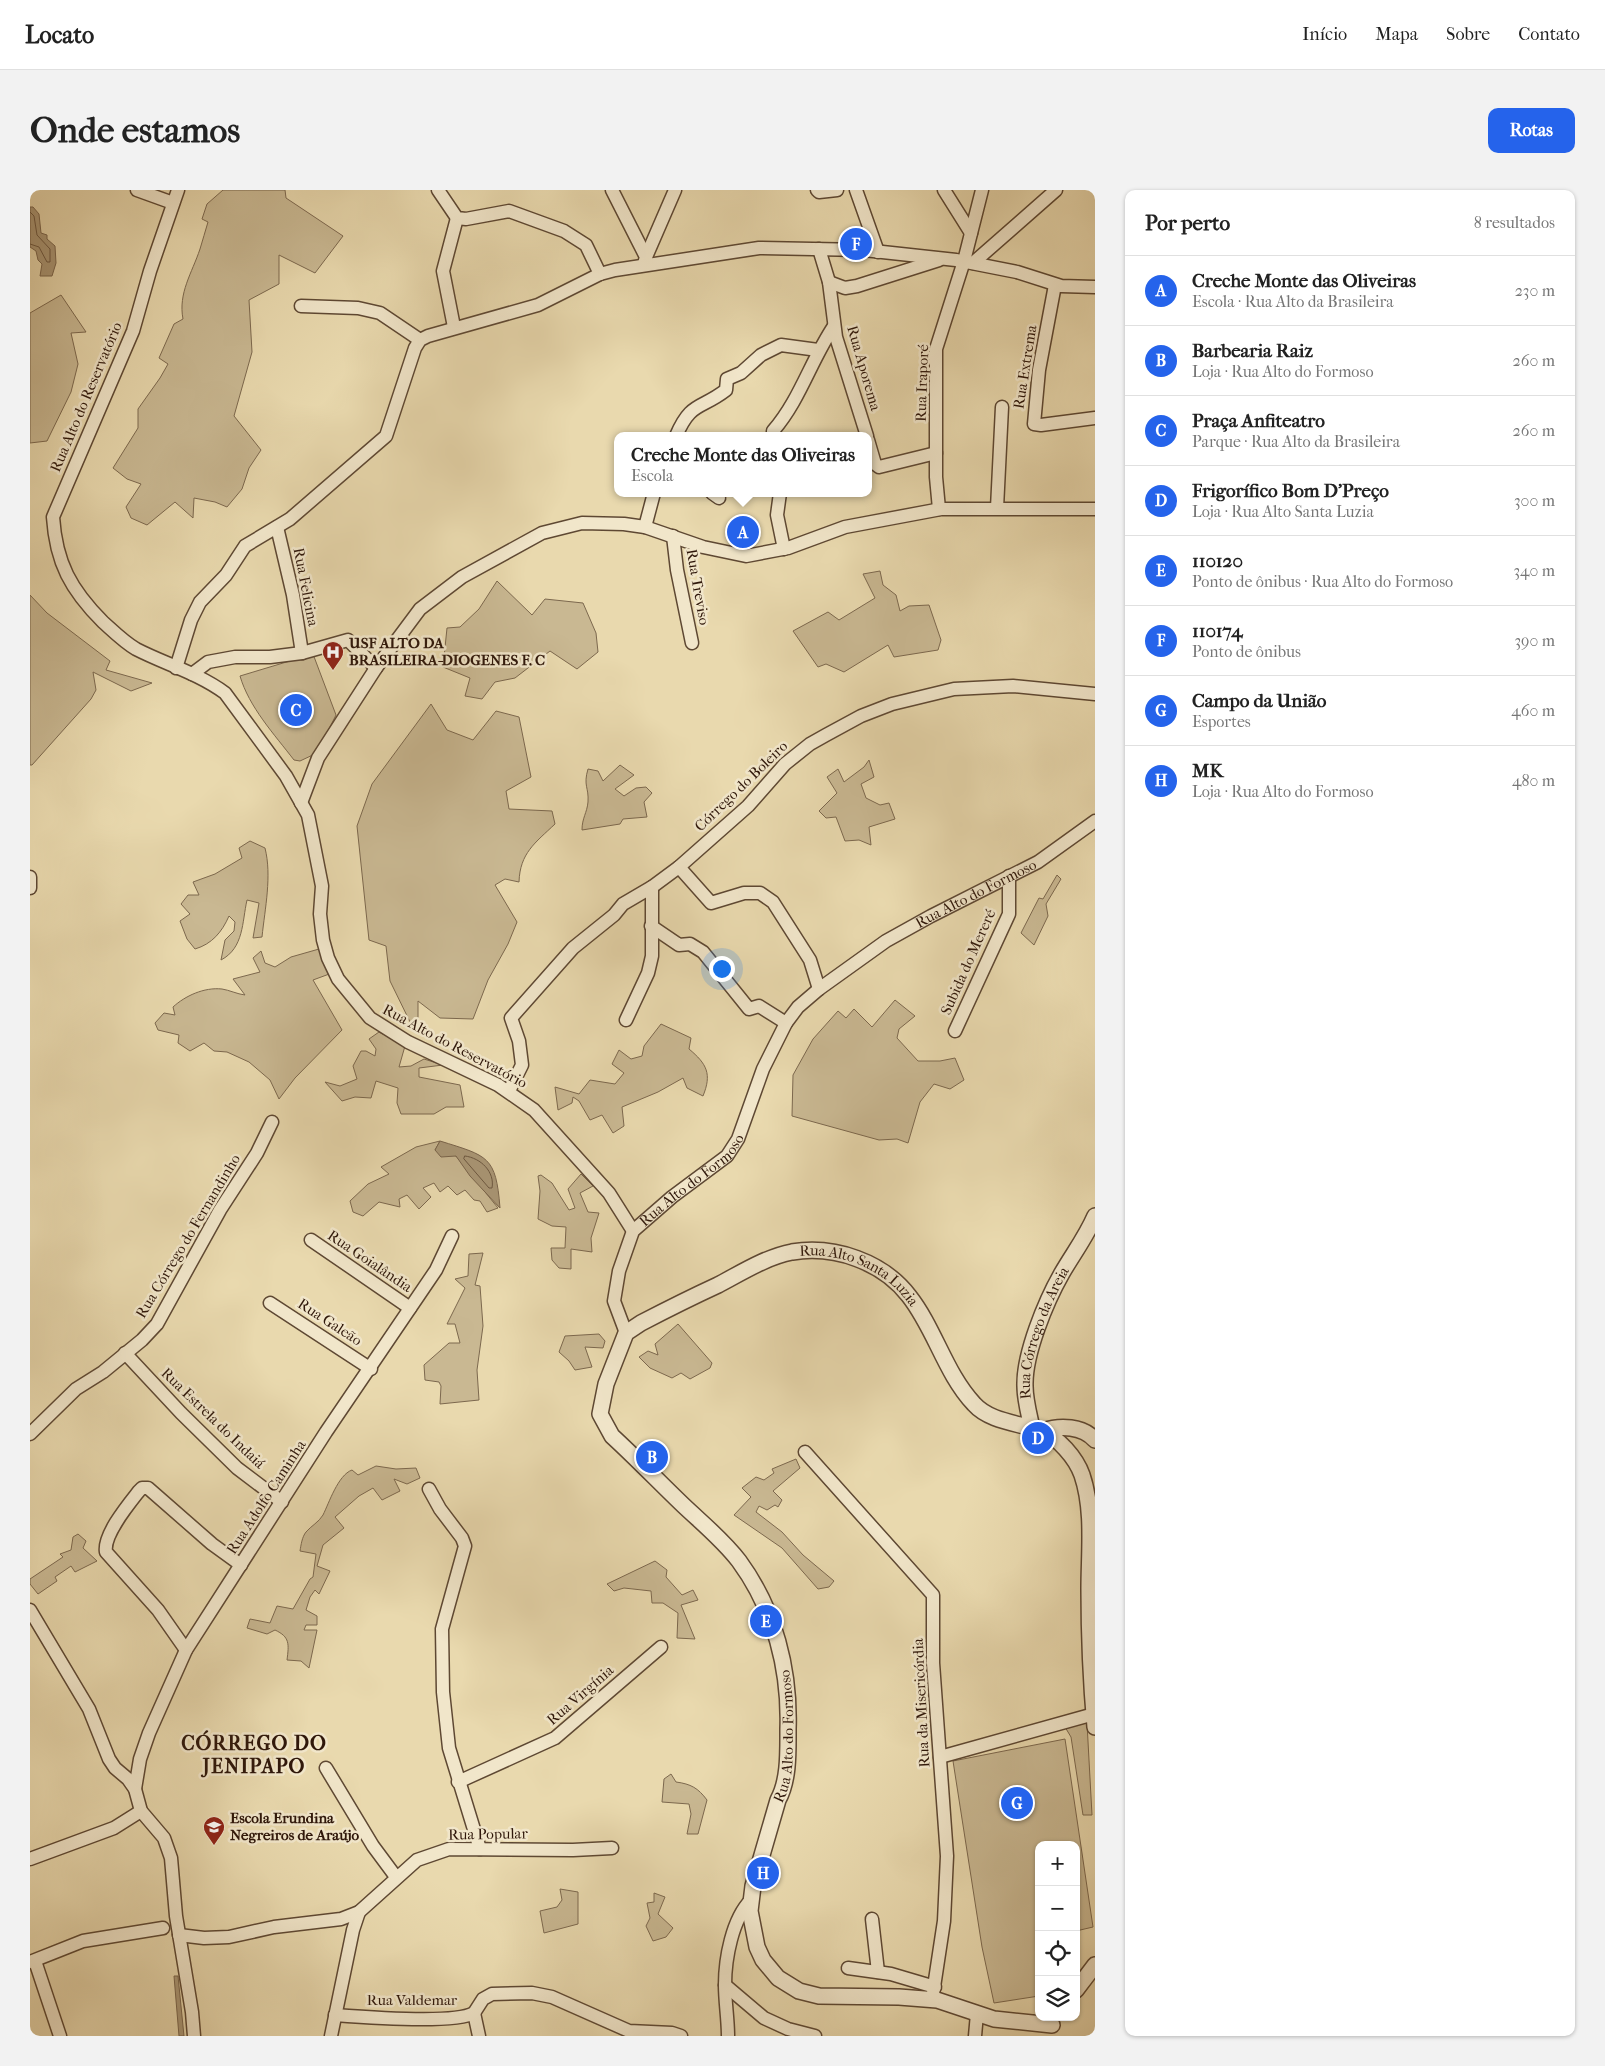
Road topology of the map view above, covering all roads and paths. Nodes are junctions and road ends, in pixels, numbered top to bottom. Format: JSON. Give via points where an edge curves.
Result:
{"nodes":[{"id":1,"x":137,"y":190,"type":"edge"},
{"id":2,"x":178,"y":190,"type":"edge"},
{"id":3,"x":438,"y":190,"type":"edge"},
{"id":4,"x":612,"y":190,"type":"edge"},
{"id":5,"x":674,"y":190,"type":"edge"},
{"id":6,"x":817,"y":190,"type":"edge"},
{"id":7,"x":837,"y":190,"type":"edge"},
{"id":8,"x":856,"y":190,"type":"edge"},
{"id":9,"x":944,"y":190,"type":"edge"},
{"id":10,"x":982,"y":190,"type":"edge"},
{"id":11,"x":1056,"y":190,"type":"edge"},
{"id":12,"x":173,"y":203,"type":"junction"},
{"id":13,"x":457,"y":218,"type":"junction"},
{"id":14,"x":971,"y":233,"type":"junction"},
{"id":15,"x":819,"y":250,"type":"junction"},
{"id":16,"x":878,"y":252,"type":"junction"},
{"id":17,"x":944,"y":258,"type":"junction"},
{"id":18,"x":645,"y":261,"type":"junction"},
{"id":19,"x":968,"y":262,"type":"junction"},
{"id":20,"x":600,"y":274,"type":"junction"},
{"id":21,"x":829,"y":282,"type":"junction"},
{"id":22,"x":1056,"y":285,"type":"junction"},
{"id":23,"x":1095,"y":287,"type":"edge"},
{"id":24,"x":301,"y":306,"type":"dead end"},
{"id":25,"x":834,"y":326,"type":"junction"},
{"id":26,"x":454,"y":327,"type":"junction"},
{"id":27,"x":420,"y":340,"type":"junction"},
{"id":28,"x":818,"y":350,"type":"junction"},
{"id":29,"x":1002,"y":407,"type":"dead end"},
{"id":30,"x":1095,"y":418,"type":"edge"},
{"id":31,"x":678,"y":432,"type":"edge"},
{"id":32,"x":774,"y":432,"type":"edge"},
{"id":33,"x":866,"y":432,"type":"edge"},
{"id":34,"x":872,"y":452,"type":"edge"},
{"id":35,"x":936,"y":453,"type":"junction"},
{"id":36,"x":653,"y":497,"type":"edge"},
{"id":37,"x":780,"y":497,"type":"edge"},
{"id":38,"x":997,"y":508,"type":"junction"},
{"id":39,"x":939,"y":509,"type":"junction"},
{"id":40,"x":1095,"y":509,"type":"edge"},
{"id":41,"x":645,"y":527,"type":"junction"},
{"id":42,"x":277,"y":528,"type":"junction"},
{"id":43,"x":673,"y":536,"type":"junction"},
{"id":44,"x":784,"y":549,"type":"junction"},
{"id":45,"x":692,"y":643,"type":"dead end"},
{"id":46,"x":302,"y":653,"type":"junction"},
{"id":47,"x":176,"y":668,"type":"junction"},
{"id":48,"x":376,"y":668,"type":"junction"},
{"id":49,"x":192,"y":674,"type":"junction"},
{"id":50,"x":1095,"y":694,"type":"edge"},
{"id":51,"x":301,"y":803,"type":"junction"},
{"id":52,"x":1095,"y":821,"type":"edge"},
{"id":53,"x":679,"y":866,"type":"junction"},
{"id":54,"x":1009,"y":876,"type":"junction"},
{"id":55,"x":652,"y":887,"type":"junction"},
{"id":56,"x":651,"y":926,"type":"junction"},
{"id":57,"x":819,"y":989,"type":"junction"},
{"id":58,"x":626,"y":1020,"type":"dead end"},
{"id":59,"x":786,"y":1024,"type":"junction"},
{"id":60,"x":955,"y":1031,"type":"dead end"},
{"id":61,"x":509,"y":1091,"type":"junction"},
{"id":62,"x":272,"y":1122,"type":"dead end"},
{"id":63,"x":1095,"y":1216,"type":"edge"},
{"id":64,"x":633,"y":1231,"type":"junction"},
{"id":65,"x":452,"y":1236,"type":"dead end"},
{"id":66,"x":311,"y":1240,"type":"dead end"},
{"id":67,"x":270,"y":1302,"type":"dead end"},
{"id":68,"x":410,"y":1308,"type":"junction"},
{"id":69,"x":626,"y":1333,"type":"junction"},
{"id":70,"x":125,"y":1352,"type":"junction"},
{"id":71,"x":371,"y":1369,"type":"junction"},
{"id":72,"x":1038,"y":1429,"type":"junction"},
{"id":73,"x":30,"y":1434,"type":"edge"},
{"id":74,"x":1095,"y":1440,"type":"edge"},
{"id":75,"x":805,"y":1452,"type":"dead end"},
{"id":76,"x":429,"y":1489,"type":"dead end"},
{"id":77,"x":282,"y":1502,"type":"junction"},
{"id":78,"x":241,"y":1565,"type":"junction"},
{"id":79,"x":1092,"y":1598,"type":"edge"},
{"id":80,"x":30,"y":1610,"type":"edge"},
{"id":81,"x":35,"y":1631,"type":"edge"},
{"id":82,"x":661,"y":1647,"type":"dead end"},
{"id":83,"x":186,"y":1650,"type":"junction"},
{"id":84,"x":1093,"y":1669,"type":"edge"},
{"id":85,"x":1094,"y":1721,"type":"edge"},
{"id":86,"x":940,"y":1756,"type":"junction"},
{"id":87,"x":326,"y":1768,"type":"dead end"},
{"id":88,"x":458,"y":1782,"type":"junction"},
{"id":89,"x":135,"y":1789,"type":"junction"},
{"id":90,"x":141,"y":1811,"type":"junction"},
{"id":91,"x":612,"y":1848,"type":"dead end"},
{"id":92,"x":480,"y":1849,"type":"junction"},
{"id":93,"x":30,"y":1859,"type":"edge"},
{"id":94,"x":396,"y":1877,"type":"junction"},
{"id":95,"x":751,"y":1900,"type":"junction"},
{"id":96,"x":359,"y":1912,"type":"junction"},
{"id":97,"x":872,"y":1919,"type":"dead end"},
{"id":98,"x":163,"y":1928,"type":"dead end"},
{"id":99,"x":179,"y":1935,"type":"junction"},
{"id":100,"x":32,"y":1961,"type":"edge"},
{"id":101,"x":1095,"y":1965,"type":"edge"},
{"id":102,"x":848,"y":1968,"type":"dead end"},
{"id":103,"x":878,"y":1972,"type":"junction"},
{"id":104,"x":725,"y":1985,"type":"junction"},
{"id":105,"x":1080,"y":1985,"type":"edge"},
{"id":106,"x":934,"y":1994,"type":"junction"},
{"id":107,"x":474,"y":2013,"type":"junction"},
{"id":108,"x":977,"y":2014,"type":"junction"},
{"id":109,"x":335,"y":2015,"type":"junction"},
{"id":110,"x":1053,"y":2026,"type":"edge"},
{"id":111,"x":60,"y":2036,"type":"edge"},
{"id":112,"x":194,"y":2036,"type":"edge"},
{"id":113,"x":331,"y":2036,"type":"edge"},
{"id":114,"x":479,"y":2036,"type":"edge"},
{"id":115,"x":681,"y":2036,"type":"edge"},
{"id":116,"x":728,"y":2036,"type":"edge"},
{"id":117,"x":815,"y":2036,"type":"edge"},
{"id":118,"x":975,"y":2036,"type":"edge"}],
"edges":[{"from":1,"to":12,"type":"street"},
{"from":2,"to":12,"type":"street","name":"Rua Alto do Reservatório"},
{"from":3,"to":13,"type":"street"},
{"from":4,"to":18,"type":"street"},
{"from":5,"to":18,"type":"street"},
{"from":6,"to":7,"type":"street"},
{"from":8,"to":16,"type":"street"},
{"from":9,"to":14,"type":"street"},
{"from":10,"to":14,"type":"street","name":"Rua Iraporé"},
{"from":11,"to":19,"type":"street"},
{"from":12,"to":47,"type":"street","name":"Rua Alto do Reservatório","via":[[133,331],[53,517],[55,539],[68,580],[86,604],[133,647]]},
{"from":13,"to":20,"type":"street","via":[[509,211],[564,231],[586,245]]},
{"from":13,"to":26,"type":"street","via":[[443,271]]},
{"from":14,"to":19,"type":"street","name":"Rua Iraporé"},
{"from":15,"to":16,"type":"street"},
{"from":15,"to":18,"type":"street","via":[[759,248]]},
{"from":15,"to":21,"type":"street","name":"Rua Aporema"},
{"from":16,"to":17,"type":"street"},
{"from":17,"to":19,"type":"street"},
{"from":17,"to":21,"type":"street","via":[[856,286],[845,288]]},
{"from":18,"to":20,"type":"street"},
{"from":19,"to":22,"type":"street","via":[[1017,272]]},
{"from":19,"to":35,"type":"street","name":"Rua Iraporé","via":[[936,350]]},
{"from":20,"to":26,"type":"street","via":[[538,305]]},
{"from":21,"to":25,"type":"street","name":"Rua Aporema"},
{"from":22,"to":23,"type":"street"},
{"from":22,"to":30,"type":"street","name":"Rua Extrema","via":[[1039,370],[1034,424]]},
{"from":24,"to":27,"type":"street","via":[[365,309],[380,313]]},
{"from":25,"to":28,"type":"street"},
{"from":25,"to":33,"type":"street","name":"Rua Aporema"},
{"from":26,"to":27,"type":"street"},
{"from":27,"to":42,"type":"street","via":[[386,436]]},
{"from":28,"to":31,"type":"street","via":[[781,345],[761,355],[741,373],[727,379],[726,390],[689,412]]},
{"from":28,"to":32,"type":"street","via":[[796,398]]},
{"from":29,"to":38,"type":"street"},
{"from":34,"to":35,"type":"street","via":[[879,467]]},
{"from":35,"to":39,"type":"street","name":"Rua Iraporé"},
{"from":36,"to":41,"type":"street"},
{"from":37,"to":44,"type":"street","via":[[778,515]]},
{"from":38,"to":39,"type":"street"},
{"from":38,"to":40,"type":"street"},
{"from":39,"to":44,"type":"street","via":[[845,528]]},
{"from":41,"to":43,"type":"street"},
{"from":41,"to":48,"type":"street","via":[[582,523],[535,536],[437,594],[420,609]]},
{"from":42,"to":46,"type":"street","name":"Rua Felicina","via":[[293,595]]},
{"from":42,"to":47,"type":"street","via":[[245,546],[226,575],[200,602]]},
{"from":43,"to":44,"type":"street","via":[[732,555],[746,556]]},
{"from":43,"to":45,"type":"street","name":"Rua Treviso"},
{"from":46,"to":48,"type":"street","via":[[348,640]]},
{"from":46,"to":49,"type":"street","via":[[208,662]]},
{"from":47,"to":49,"type":"street","name":"Rua Alto do Reservatório"},
{"from":48,"to":51,"type":"street","via":[[318,758]]},
{"from":49,"to":51,"type":"street","name":"Rua Alto do Reservatório","via":[[225,693],[286,776]]},
{"from":50,"to":53,"type":"street","name":"Córrego do Boleiro","via":[[1013,686],[954,689],[913,698],[861,716],[796,754],[748,806]]},
{"from":51,"to":61,"type":"street","name":"Rua Alto do Reservatório","via":[[308,815],[318,860],[323,940],[338,979],[370,1018],[394,1034]]},
{"from":52,"to":54,"type":"street","name":"Rua Alto do Formoso","via":[[1053,853]]},
{"from":53,"to":55,"type":"street","name":"Córrego do Boleiro"},
{"from":53,"to":57,"type":"street","via":[[711,903],[744,893],[760,893],[773,902],[810,960]]},
{"from":54,"to":57,"type":"street","name":"Rua Alto do Formoso","via":[[905,930]]},
{"from":54,"to":60,"type":"street","name":"Subida do Mereré","via":[[1009,914]]},
{"from":55,"to":56,"type":"street"},
{"from":55,"to":61,"type":"street","name":"Córrego do Boleiro","via":[[623,904],[574,948],[511,1018],[520,1041],[522,1065]]},
{"from":56,"to":58,"type":"street","via":[[652,956],[648,974]]},
{"from":56,"to":59,"type":"street","via":[[679,945],[690,944],[704,952],[749,1009],[758,1006]]},
{"from":57,"to":59,"type":"street","name":"Rua Alto do Formoso","via":[[798,1007]]},
{"from":59,"to":64,"type":"street","name":"Rua Alto do Formoso","via":[[762,1069],[738,1140],[727,1156]]},
{"from":61,"to":64,"type":"street","name":"Rua Alto do Reservatório","via":[[534,1110],[596,1176]]},
{"from":62,"to":70,"type":"street","name":"Rua Córrego do Fernandinho","via":[[157,1324]]},
{"from":63,"to":72,"type":"street","name":"Rua Córrego da Areia","via":[[1041,1317],[1026,1369],[1024,1386]]},
{"from":64,"to":69,"type":"street","name":"Rua Alto do Formoso","via":[[619,1271],[614,1301]]},
{"from":65,"to":68,"type":"street","name":"Rua Adolfo Caminha","via":[[436,1270]]},
{"from":66,"to":68,"type":"street","name":"Rua Goialândia"},
{"from":67,"to":71,"type":"street","name":"Rua Galeão"},
{"from":68,"to":71,"type":"street","name":"Rua Adolfo Caminha"},
{"from":69,"to":72,"type":"street","name":"Rua Alto Santa Luzia","via":[[666,1310],[781,1255],[809,1251],[843,1255],[879,1268],[902,1288],[918,1308],[954,1377],[980,1410],[1017,1425]]},
{"from":69,"to":95,"type":"street","name":"Rua Alto do Formoso","via":[[606,1384],[600,1414],[604,1423],[612,1436],[739,1562],[768,1616],[784,1660],[788,1696],[786,1771]]},
{"from":70,"to":73,"type":"street","name":"Rua Córrego do Fernandinho","via":[[76,1390]]},
{"from":70,"to":77,"type":"street","name":"Rua Estrela do Indaiá","via":[[237,1468]]},
{"from":71,"to":77,"type":"street","name":"Rua Adolfo Caminha"},
{"from":72,"to":74,"type":"street","via":[[1076,1428]]},
{"from":72,"to":79,"type":"street","via":[[1072,1457],[1083,1477]]},
{"from":75,"to":86,"type":"street","name":"Rua da Misericórdia","via":[[933,1595],[933,1663]]},
{"from":76,"to":88,"type":"street","via":[[465,1546],[442,1629],[443,1692],[449,1748]]},
{"from":77,"to":78,"type":"street","name":"Rua Adolfo Caminha"},
{"from":78,"to":83,"type":"street","name":"Rua Adolfo Caminha"},
{"from":78,"to":83,"type":"street","via":[[212,1544],[152,1490],[142,1488],[106,1540],[106,1552],[158,1610]]},
{"from":79,"to":84,"type":"street"},
{"from":80,"to":81,"type":"street"},
{"from":81,"to":89,"type":"street","via":[[89,1709],[109,1759]]},
{"from":82,"to":88,"type":"street","name":"Rua Virgínia","via":[[554,1738]]},
{"from":83,"to":89,"type":"street","name":"Rua Adolfo Caminha","via":[[149,1732]]},
{"from":84,"to":85,"type":"street"},
{"from":85,"to":86,"type":"street"},
{"from":86,"to":106,"type":"street","name":"Rua da Misericórdia","via":[[947,1856],[944,1921]]},
{"from":87,"to":94,"type":"street","via":[[373,1846]]},
{"from":88,"to":92,"type":"street"},
{"from":89,"to":90,"type":"street"},
{"from":90,"to":93,"type":"street","via":[[114,1828]]},
{"from":90,"to":99,"type":"street","via":[[164,1838],[171,1858]]},
{"from":91,"to":92,"type":"street","name":"Rua Popular"},
{"from":92,"to":94,"type":"street","name":"Rua Popular","via":[[449,1849],[431,1854]]},
{"from":94,"to":96,"type":"street","name":"Rua Popular"},
{"from":95,"to":104,"type":"street","via":[[738,1921]]},
{"from":95,"to":106,"type":"street","name":"Rua Alto do Formoso","via":[[751,1923],[757,1948],[772,1972],[788,1985],[819,1996]]},
{"from":96,"to":99,"type":"street","name":"Rua Popular","via":[[320,1923],[274,1927],[229,1937]]},
{"from":96,"to":109,"type":"street"},
{"from":97,"to":103,"type":"street"},
{"from":98,"to":100,"type":"street","via":[[83,1941]]},
{"from":99,"to":112,"type":"street"},
{"from":100,"to":111,"type":"street"},
{"from":101,"to":105,"type":"street"},
{"from":102,"to":103,"type":"street"},
{"from":103,"to":106,"type":"street","via":[[891,1974]]},
{"from":104,"to":116,"type":"street"},
{"from":104,"to":117,"type":"street","via":[[764,2018]]},
{"from":106,"to":108,"type":"street","name":"Rua Alto do Formoso"},
{"from":107,"to":109,"type":"street","name":"Rua Valdemar","via":[[449,2018]]},
{"from":107,"to":114,"type":"street"},
{"from":107,"to":115,"type":"street","name":"Rua Valdemar","via":[[483,1999],[492,1994],[532,1993],[552,1998],[629,2031]]},
{"from":108,"to":110,"type":"street","name":"Rua Alto do Formoso"},
{"from":108,"to":118,"type":"street"},
{"from":109,"to":113,"type":"street"}]}
